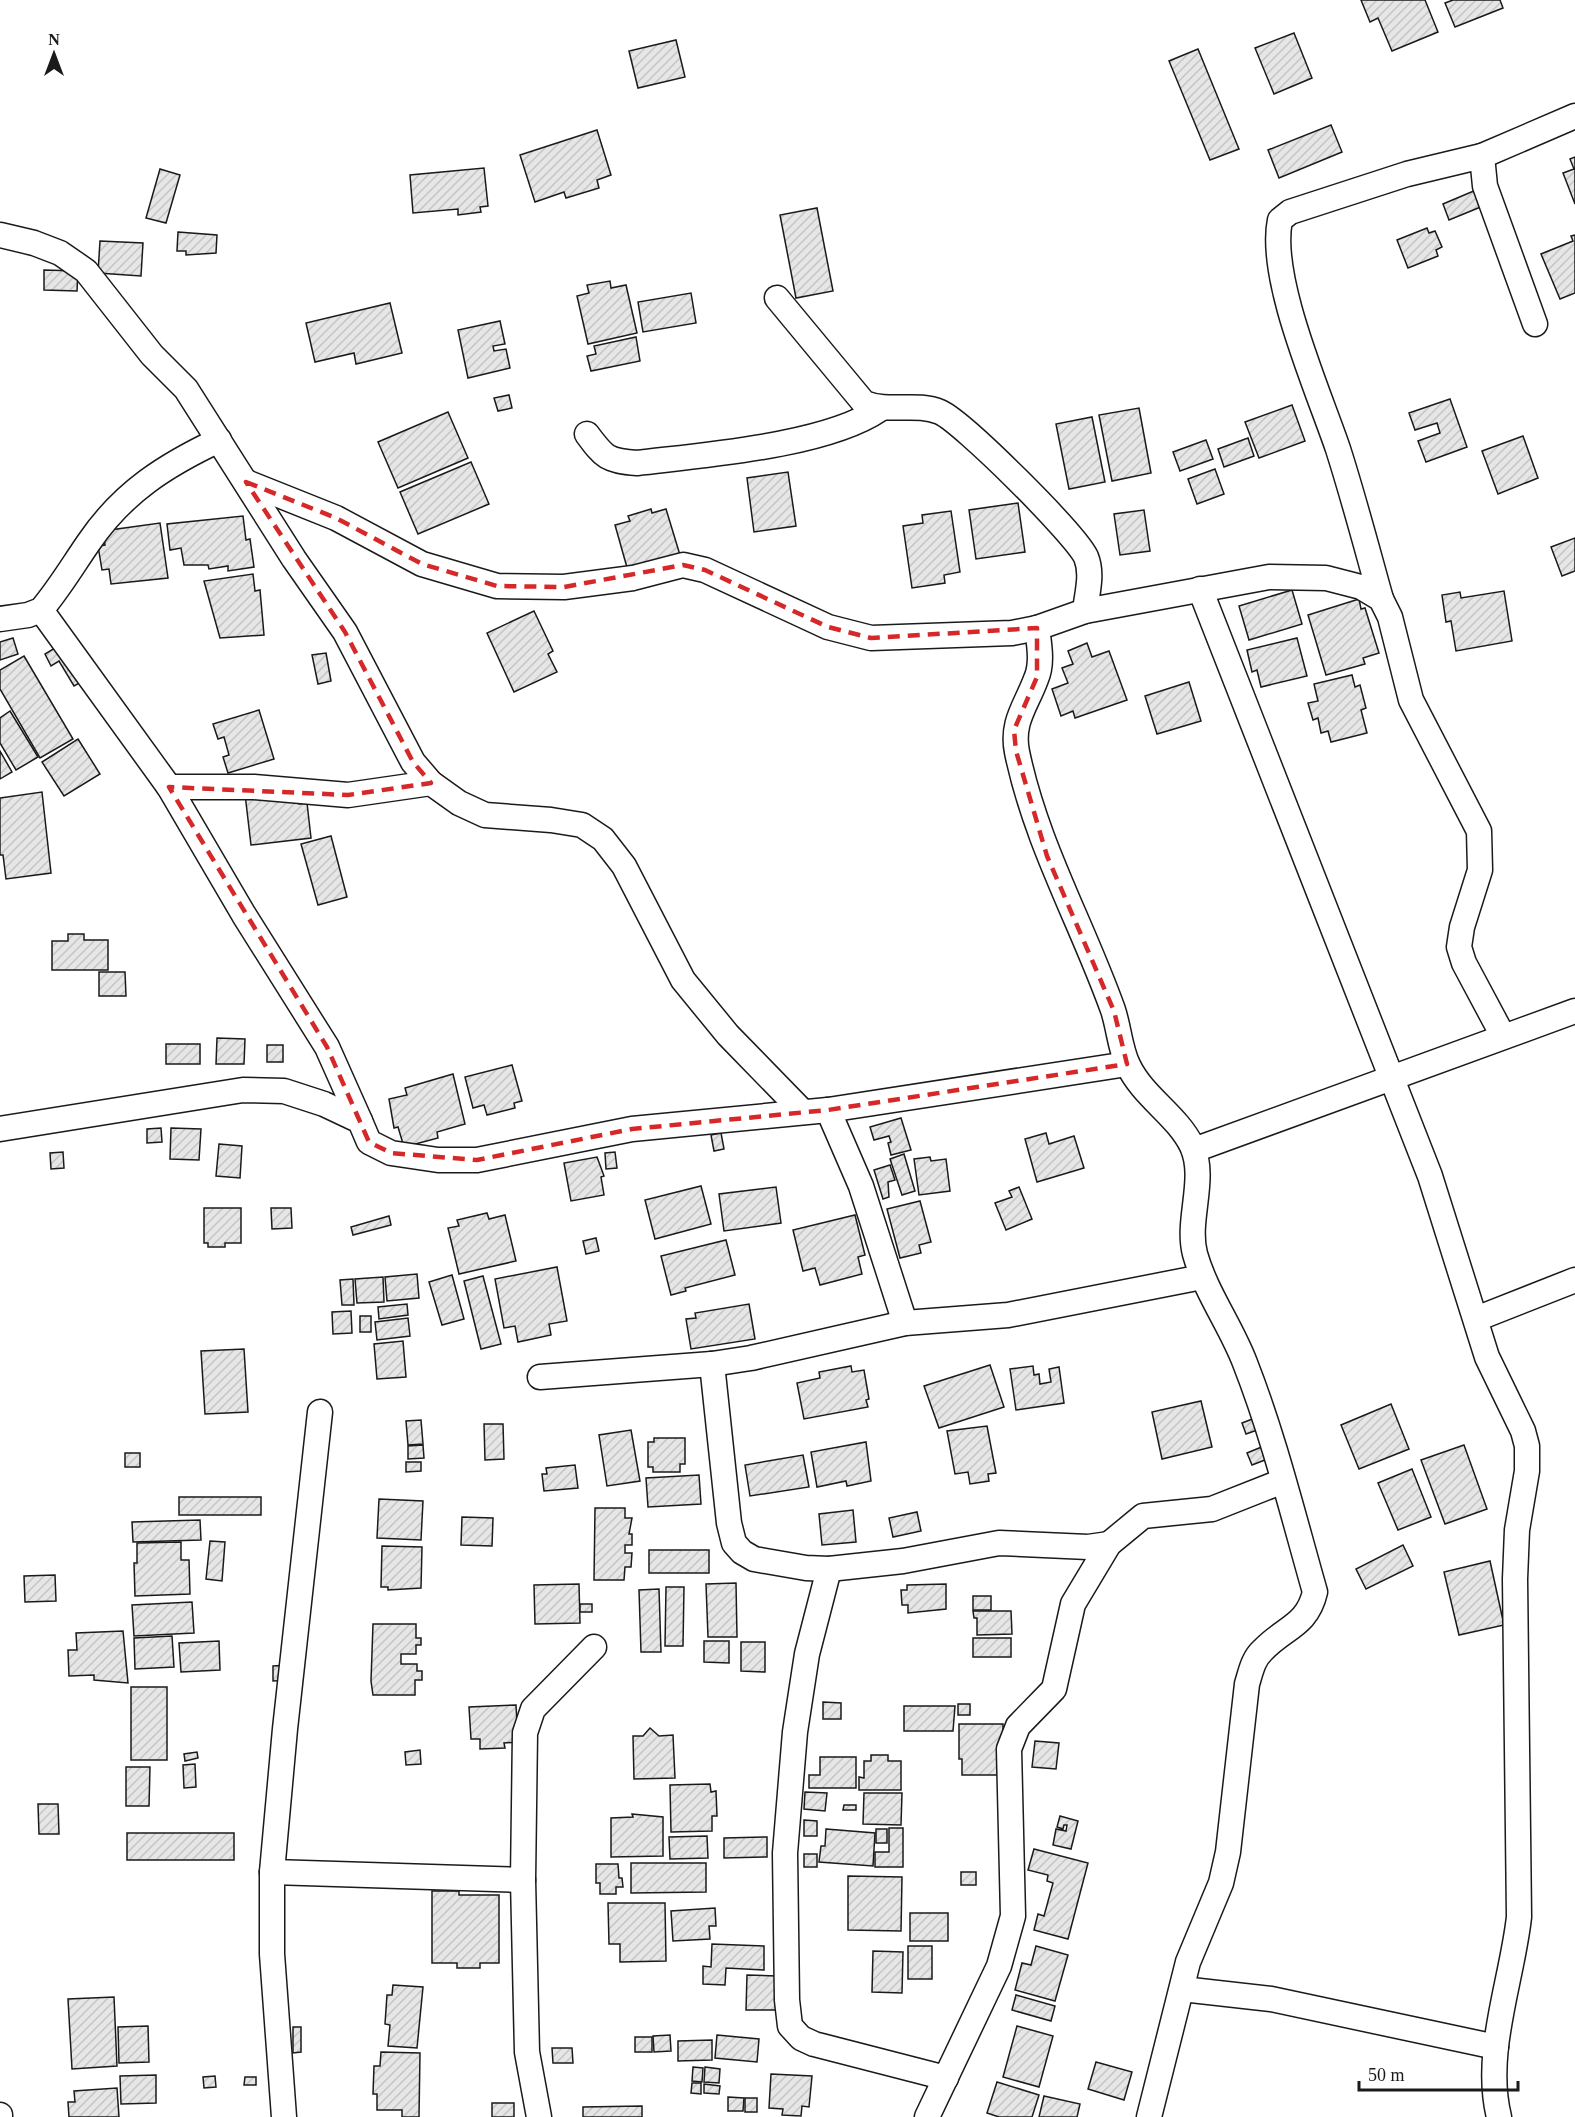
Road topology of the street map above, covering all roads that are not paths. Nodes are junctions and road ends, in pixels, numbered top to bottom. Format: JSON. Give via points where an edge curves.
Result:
{"nodes":[{"id":1,"x":1575,"y":116,"type":"edge"},
{"id":2,"x":1482,"y":156,"type":"junction"},
{"id":3,"x":0,"y":235,"type":"edge"},
{"id":4,"x":777,"y":298,"type":"dead end"},
{"id":5,"x":1534,"y":324,"type":"dead end"},
{"id":6,"x":880,"y":409,"type":"junction"},
{"id":7,"x":588,"y":434,"type":"dead end"},
{"id":8,"x":219,"y":440,"type":"junction"},
{"id":9,"x":246,"y":482,"type":"junction"},
{"id":10,"x":1200,"y":589,"type":"junction"},
{"id":11,"x":1381,"y":599,"type":"junction"},
{"id":12,"x":41,"y":610,"type":"junction"},
{"id":13,"x":1084,"y":610,"type":"junction"},
{"id":14,"x":0,"y":619,"type":"edge"},
{"id":15,"x":1037,"y":628,"type":"junction"},
{"id":16,"x":431,"y":783,"type":"junction"},
{"id":17,"x":170,"y":787,"type":"junction"},
{"id":18,"x":1575,"y":1011,"type":"edge"},
{"id":19,"x":1503,"y":1036,"type":"junction"},
{"id":20,"x":1127,"y":1064,"type":"junction"},
{"id":21,"x":1390,"y":1078,"type":"junction"},
{"id":22,"x":828,"y":1110,"type":"junction"},
{"id":23,"x":803,"y":1112,"type":"junction"},
{"id":24,"x":360,"y":1122,"type":"junction"},
{"id":25,"x":0,"y":1129,"type":"edge"},
{"id":26,"x":1194,"y":1149,"type":"junction"},
{"id":27,"x":1202,"y":1277,"type":"junction"},
{"id":28,"x":1575,"y":1280,"type":"edge"},
{"id":29,"x":1476,"y":1320,"type":"junction"},
{"id":30,"x":905,"y":1323,"type":"junction"},
{"id":31,"x":712,"y":1364,"type":"junction"},
{"id":32,"x":540,"y":1377,"type":"dead end"},
{"id":33,"x":320,"y":1412,"type":"dead end"},
{"id":34,"x":1283,"y":1481,"type":"junction"},
{"id":35,"x":1109,"y":1544,"type":"junction"},
{"id":36,"x":829,"y":1569,"type":"junction"},
{"id":37,"x":594,"y":1647,"type":"dead end"},
{"id":38,"x":272,"y":1872,"type":"junction"},
{"id":39,"x":523,"y":1880,"type":"junction"},
{"id":40,"x":1182,"y":1989,"type":"junction"},
{"id":41,"x":1496,"y":2047,"type":"junction"},
{"id":42,"x":946,"y":2078,"type":"junction"},
{"id":43,"x":930,"y":2116,"type":"edge"},
{"id":44,"x":284,"y":2117,"type":"edge"},
{"id":45,"x":539,"y":2117,"type":"edge"},
{"id":46,"x":1149,"y":2117,"type":"edge"},
{"id":47,"x":1499,"y":2117,"type":"edge"}],
"edges":[{"from":1,"to":2,"type":"street"},
{"from":2,"to":5,"type":"street","via":[[1485,186]]},
{"from":2,"to":11,"type":"street","via":[[1407,174],[1290,212],[1280,220],[1276,236],[1288,304],[1338,450]]},
{"from":3,"to":8,"type":"street","via":[[60,253],[86,271],[152,356],[186,389]]},
{"from":4,"to":6,"type":"street","via":[[850,389],[864,403]]},
{"from":6,"to":7,"type":"street","via":[[842,428],[714,454],[637,463],[604,457]]},
{"from":6,"to":13,"type":"street","via":[[920,407],[941,412],[962,427],[1034,497],[1086,557],[1090,574]]},
{"from":8,"to":9,"type":"street"},
{"from":8,"to":12,"type":"street","via":[[175,461],[140,484],[90,539]]},
{"from":9,"to":15,"type":"street","via":[[336,518],[422,564],[497,586],[564,587],[633,578],[683,565],[705,570],[828,627],[871,638],[1012,633]]},
{"from":9,"to":16,"type":"street","via":[[345,632],[413,762]]},
{"from":10,"to":11,"type":"street","via":[[1269,577],[1326,578],[1362,587]]},
{"from":10,"to":13,"type":"street"},
{"from":10,"to":21,"type":"street"},
{"from":11,"to":19,"type":"street","via":[[1390,617],[1411,700],[1479,831],[1480,870],[1461,927],[1459,947]]},
{"from":12,"to":14,"type":"street"},
{"from":12,"to":17,"type":"street"},
{"from":13,"to":15,"type":"street"},
{"from":15,"to":20,"type":"street","via":[[1038,677],[1014,730],[1016,751],[1047,856],[1114,1011]]},
{"from":16,"to":17,"type":"street","via":[[348,795],[254,787]]},
{"from":16,"to":23,"type":"street","via":[[459,803],[485,814],[582,825],[603,839],[624,866],[683,980],[728,1035]]},
{"from":17,"to":24,"type":"street","via":[[327,1047]]},
{"from":18,"to":19,"type":"street"},
{"from":19,"to":21,"type":"street"},
{"from":20,"to":22,"type":"street"},
{"from":20,"to":26,"type":"street","via":[[1138,1083],[1185,1133]]},
{"from":21,"to":26,"type":"street"},
{"from":21,"to":29,"type":"street","via":[[1430,1176]]},
{"from":22,"to":23,"type":"street"},
{"from":22,"to":30,"type":"street","via":[[861,1186]]},
{"from":23,"to":24,"type":"street","via":[[632,1129],[477,1160],[438,1160],[391,1153],[369,1142]]},
{"from":24,"to":25,"type":"street","via":[[324,1104],[284,1091],[243,1090]]},
{"from":26,"to":27,"type":"street","via":[[1197,1172],[1191,1232]]},
{"from":27,"to":30,"type":"street","via":[[1008,1315]]},
{"from":27,"to":34,"type":"street","via":[[1238,1343]]},
{"from":28,"to":29,"type":"street"},
{"from":29,"to":41,"type":"street","via":[[1487,1357],[1527,1446],[1515,1579],[1519,1917],[1515,1958]]},
{"from":30,"to":31,"type":"street"},
{"from":31,"to":32,"type":"street"},
{"from":31,"to":36,"type":"street","via":[[734,1543],[754,1559],[781,1566]]},
{"from":33,"to":38,"type":"street"},
{"from":34,"to":35,"type":"street","via":[[1212,1509],[1143,1516]]},
{"from":34,"to":40,"type":"street","via":[[1315,1592],[1303,1619],[1263,1650],[1253,1664],[1247,1684],[1228,1852],[1221,1883],[1188,1962]]},
{"from":35,"to":36,"type":"street","via":[[1088,1547],[999,1543],[903,1561]]},
{"from":35,"to":42,"type":"street","via":[[1073,1604],[1054,1689],[1018,1726],[1012,1738],[1009,1749],[1013,1916],[999,1966]]},
{"from":36,"to":42,"type":"street","via":[[807,1654],[795,1732],[786,1842],[790,2026],[814,2044]]},
{"from":37,"to":39,"type":"street","via":[[533,1709],[525,1733]]},
{"from":38,"to":39,"type":"street"},
{"from":38,"to":44,"type":"street","via":[[272,1954]]},
{"from":39,"to":45,"type":"street","via":[[527,2052]]},
{"from":40,"to":41,"type":"street","via":[[1270,1999]]},
{"from":40,"to":46,"type":"street"},
{"from":41,"to":47,"type":"street"},
{"from":42,"to":43,"type":"street"}]}
